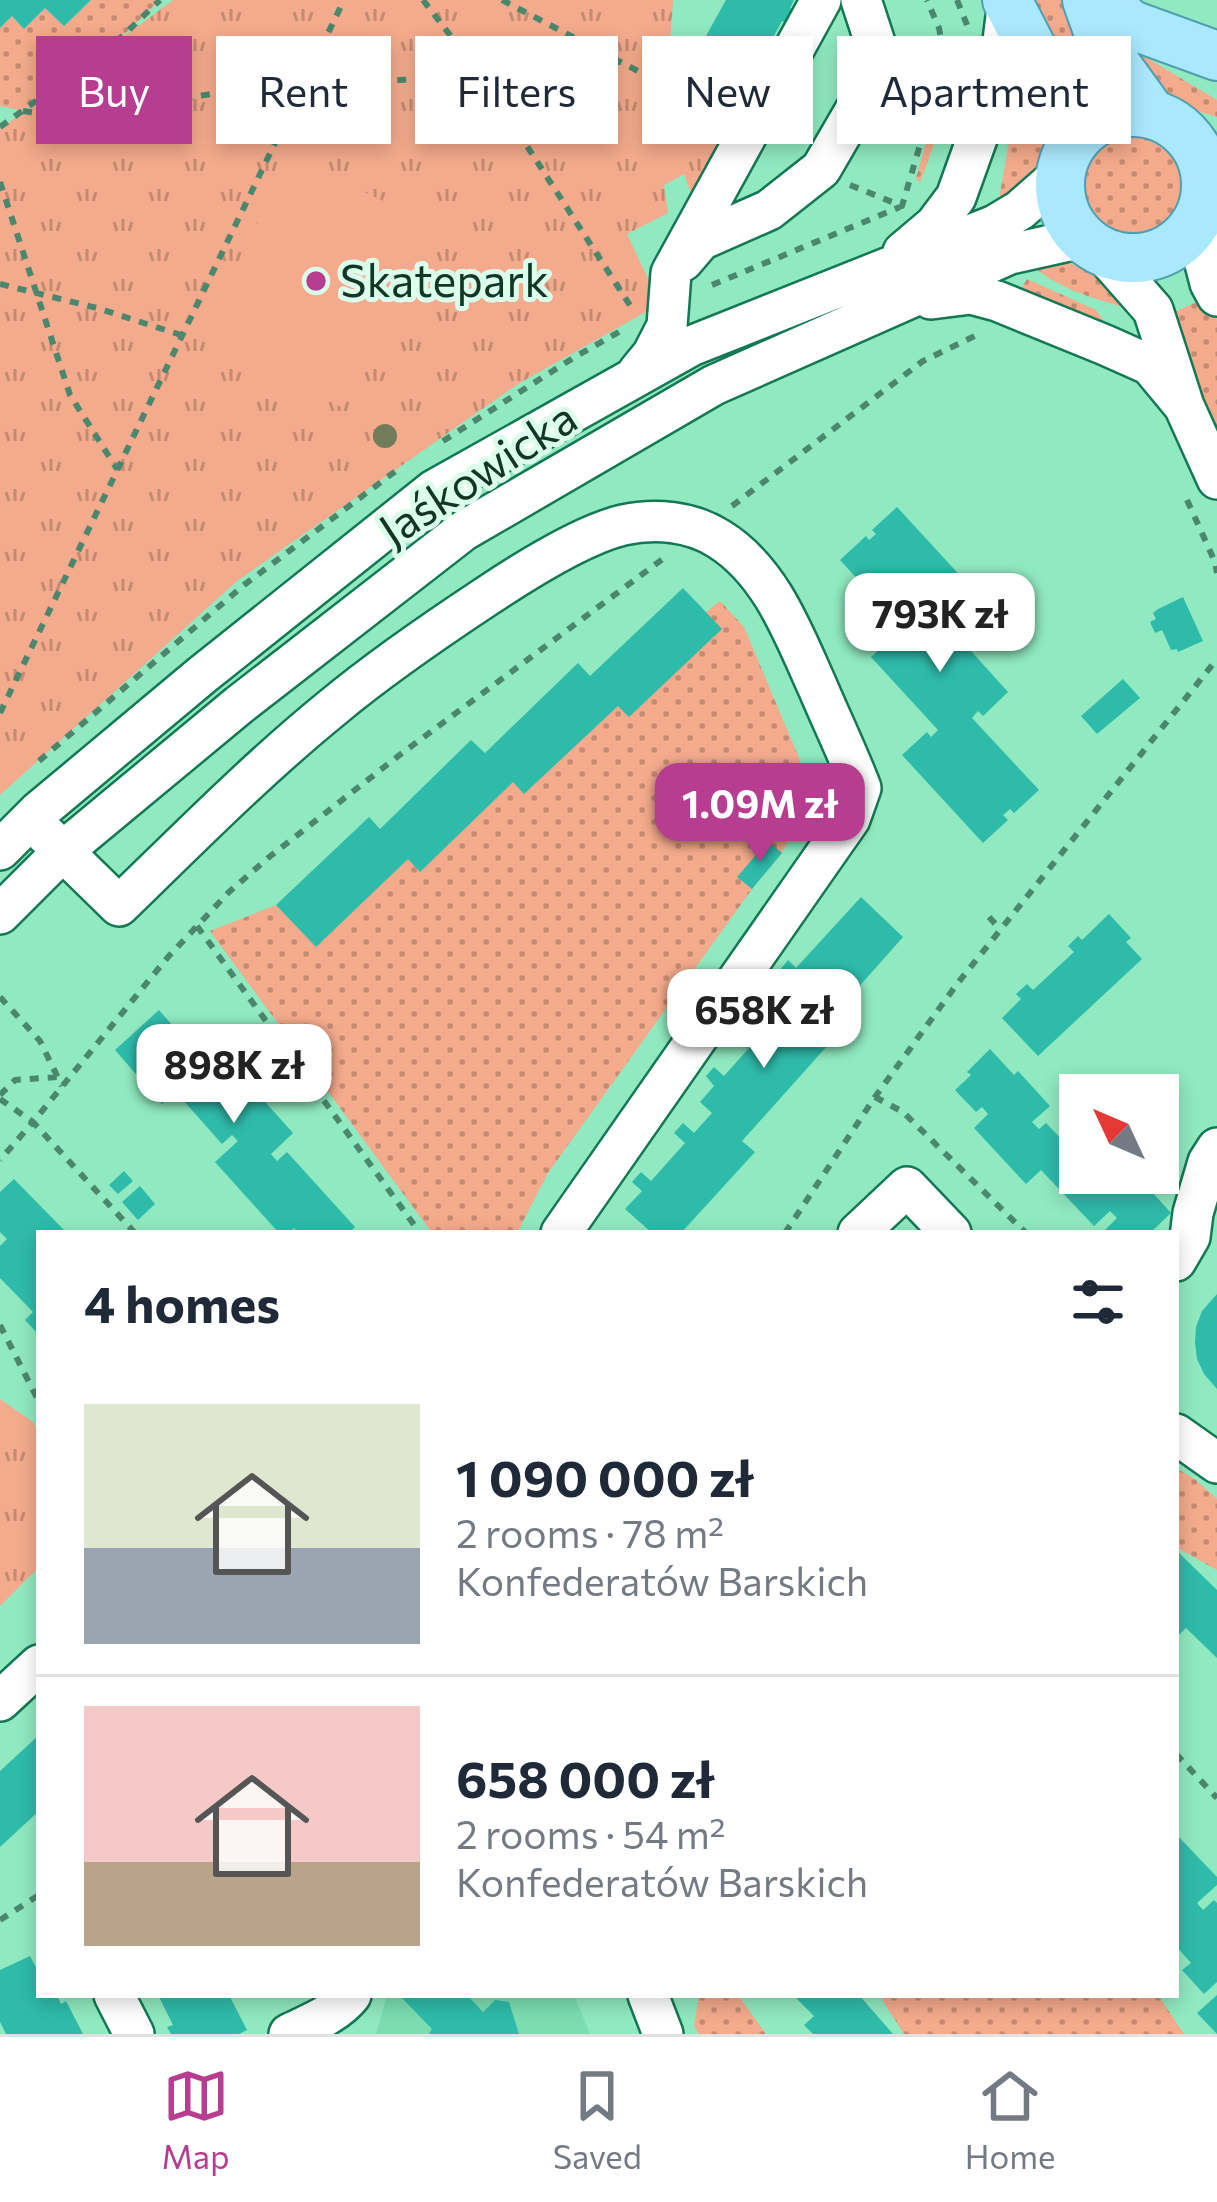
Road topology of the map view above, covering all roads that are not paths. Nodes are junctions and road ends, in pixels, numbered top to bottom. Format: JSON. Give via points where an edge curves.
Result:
{"nodes":[{"id":1,"x":820,"y":0,"type":"edge"},
{"id":2,"x":861,"y":0,"type":"edge"},
{"id":3,"x":1008,"y":0,"type":"edge"},
{"id":4,"x":1087,"y":0,"type":"edge"},
{"id":5,"x":1105,"y":0,"type":"edge"},
{"id":6,"x":1217,"y":56,"type":"edge"},
{"id":7,"x":1181,"y":120,"type":"edge"},
{"id":8,"x":1065,"y":160,"type":"junction"},
{"id":9,"x":1206,"y":202,"type":"edge"},
{"id":10,"x":714,"y":219,"type":"junction"},
{"id":11,"x":1092,"y":245,"type":"junction"},
{"id":12,"x":671,"y":273,"type":"junction"},
{"id":13,"x":891,"y":286,"type":"junction"},
{"id":14,"x":1217,"y":296,"type":"edge"},
{"id":15,"x":750,"y":323,"type":"junction"},
{"id":16,"x":630,"y":380,"type":"junction"},
{"id":17,"x":1184,"y":406,"type":"junction"},
{"id":18,"x":1198,"y":481,"type":"edge"},
{"id":19,"x":31,"y":820,"type":"junction"},
{"id":20,"x":0,"y":850,"type":"edge"},
{"id":21,"x":63,"y":851,"type":"junction"},
{"id":22,"x":0,"y":914,"type":"edge"},
{"id":23,"x":1217,"y":1148,"type":"edge"},
{"id":24,"x":562,"y":1230,"type":"edge"},
{"id":25,"x":861,"y":1230,"type":"edge"},
{"id":26,"x":948,"y":1230,"type":"edge"},
{"id":27,"x":1194,"y":1239,"type":"edge"},
{"id":28,"x":1179,"y":1436,"type":"edge"},
{"id":29,"x":1217,"y":1463,"type":"edge"},
{"id":30,"x":36,"y":1668,"type":"edge"},
{"id":31,"x":0,"y":1701,"type":"edge"},
{"id":32,"x":116,"y":1998,"type":"edge"},
{"id":33,"x":349,"y":1998,"type":"edge"},
{"id":34,"x":649,"y":1998,"type":"edge"},
{"id":35,"x":134,"y":2034,"type":"edge"},
{"id":36,"x":290,"y":2034,"type":"edge"},
{"id":37,"x":663,"y":2034,"type":"edge"}],
"edges":[{"from":1,"to":10,"type":"street","via":[[750,130]]},
{"from":2,"to":10,"type":"street","via":[[882,64],[821,169],[770,210]]},
{"from":3,"to":8,"type":"main road","via":[[1046,74]]},
{"from":3,"to":13,"type":"street","via":[[998,80],[956,197]]},
{"from":4,"to":7,"type":"main road","via":[[1105,48]]},
{"from":5,"to":6,"type":"main road","via":[[1129,24]]},
{"from":7,"to":8,"type":"main road","via":[[1106,116]]},
{"from":7,"to":9,"type":"main road","via":[[1200,154]]},
{"from":8,"to":11,"type":"main road","via":[[1061,198],[1068,220]]},
{"from":8,"to":13,"type":"street","name":"Jaśkowicka","via":[[1020,210]]},
{"from":9,"to":11,"type":"main road","via":[[1182,241],[1164,252],[1122,258]]},
{"from":9,"to":14,"type":"street"},
{"from":10,"to":12,"type":"street"},
{"from":11,"to":13,"type":"street","name":"Jaśkowicka","via":[[1010,254]]},
{"from":11,"to":17,"type":"street","via":[[1153,310]]},
{"from":12,"to":15,"type":"street","via":[[686,310],[709,322]]},
{"from":12,"to":16,"type":"street","via":[[667,326]]},
{"from":13,"to":15,"type":"street","name":"Jaśkowicka"},
{"from":13,"to":17,"type":"street","via":[[997,301],[1150,365]]},
{"from":13,"to":21,"type":"street","name":"Jaśkowicka","via":[[464,531]]},
{"from":15,"to":16,"type":"street","name":"Jaśkowicka"},
{"from":16,"to":19,"type":"street","name":"Jaśkowicka","via":[[434,490]]},
{"from":17,"to":18,"type":"street"},
{"from":19,"to":20,"type":"street","name":"Jaśkowicka"},
{"from":19,"to":21,"type":"street"},
{"from":21,"to":22,"type":"street","name":"Jaśkowicka"},
{"from":21,"to":24,"type":"street","via":[[119,906],[333,707],[515,577],[624,525],[666,521],[732,547],[771,592],[861,788],[850,819]]},
{"from":23,"to":27,"type":"street","via":[[1193,1213]]},
{"from":25,"to":26,"type":"street","via":[[907,1187]]},
{"from":28,"to":29,"type":"street"},
{"from":30,"to":31,"type":"street"},
{"from":32,"to":35,"type":"street"},
{"from":33,"to":36,"type":"street"},
{"from":34,"to":37,"type":"street"}]}
